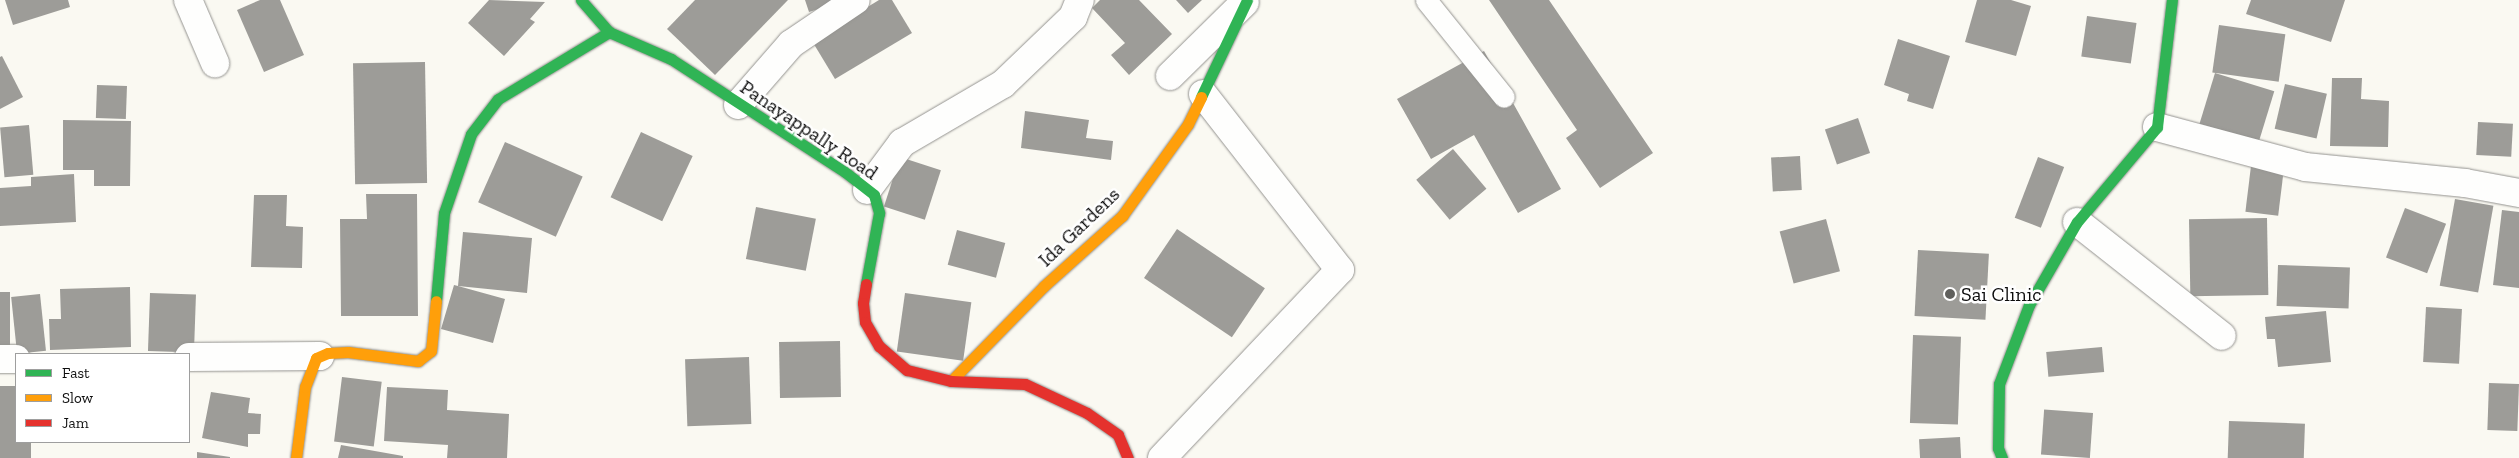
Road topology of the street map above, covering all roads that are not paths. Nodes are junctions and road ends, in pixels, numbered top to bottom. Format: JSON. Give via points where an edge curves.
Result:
{"nodes":[{"id":1,"x":188,"y":0,"type":"edge"},
{"id":2,"x":581,"y":0,"type":"edge"},
{"id":3,"x":856,"y":0,"type":"edge"},
{"id":4,"x":1080,"y":0,"type":"edge"},
{"id":5,"x":1426,"y":0,"type":"edge"},
{"id":6,"x":2172,"y":0,"type":"edge"},
{"id":7,"x":1246,"y":1,"type":"edge"},
{"id":8,"x":609,"y":32,"type":"junction"},
{"id":9,"x":215,"y":63,"type":"dead end"},
{"id":10,"x":1170,"y":76,"type":"dead end"},
{"id":11,"x":1203,"y":94,"type":"junction"},
{"id":12,"x":1504,"y":97,"type":"dead end"},
{"id":13,"x":738,"y":105,"type":"junction"},
{"id":14,"x":2157,"y":127,"type":"junction"},
{"id":15,"x":867,"y":190,"type":"junction"},
{"id":16,"x":2519,"y":193,"type":"edge"},
{"id":17,"x":2076,"y":222,"type":"junction"},
{"id":18,"x":2222,"y":336,"type":"dead end"},
{"id":19,"x":320,"y":356,"type":"junction"},
{"id":20,"x":190,"y":357,"type":"edge"},
{"id":21,"x":0,"y":359,"type":"edge"},
{"id":22,"x":15,"y":359,"type":"edge"},
{"id":23,"x":950,"y":381,"type":"junction"},
{"id":24,"x":296,"y":458,"type":"edge"},
{"id":25,"x":1128,"y":458,"type":"edge"},
{"id":26,"x":1162,"y":458,"type":"edge"},
{"id":27,"x":2002,"y":458,"type":"edge"}],
"edges":[{"from":1,"to":9,"type":"street"},
{"from":2,"to":8,"type":"street","name":"Panayappally Road"},
{"from":3,"to":13,"type":"street","via":[[791,44]]},
{"from":4,"to":15,"type":"street","via":[[1073,17],[1003,84],[902,143]]},
{"from":5,"to":12,"type":"lane"},
{"from":6,"to":14,"type":"street"},
{"from":7,"to":10,"type":"street"},
{"from":7,"to":11,"type":"street","name":"Ida Gardens"},
{"from":8,"to":13,"type":"street","name":"Panayappally Road","via":[[671,59]]},
{"from":8,"to":19,"type":"street","via":[[498,99],[471,134],[444,214],[435,333],[426,358],[418,361],[348,352]]},
{"from":11,"to":23,"type":"street","name":"Ida Gardens","via":[[1188,124],[1122,216],[1044,286]]},
{"from":11,"to":26,"type":"street","via":[[1340,270]]},
{"from":13,"to":15,"type":"street","name":"Panayappally Road","via":[[845,172]]},
{"from":14,"to":16,"type":"street","via":[[2305,167],[2465,183]]},
{"from":14,"to":17,"type":"street"},
{"from":15,"to":23,"type":"street","name":"Panayappally Road","via":[[878,203],[879,214],[863,303],[869,333],[907,370]]},
{"from":17,"to":18,"type":"street"},
{"from":17,"to":27,"type":"street","via":[[2029,305],[1999,384],[1998,448]]},
{"from":19,"to":20,"type":"street"},
{"from":19,"to":24,"type":"street","via":[[312,363],[305,386]]},
{"from":21,"to":22,"type":"street"},
{"from":23,"to":25,"type":"street","name":"Panayappally Road","via":[[1025,384],[1087,412],[1118,435]]}]}
